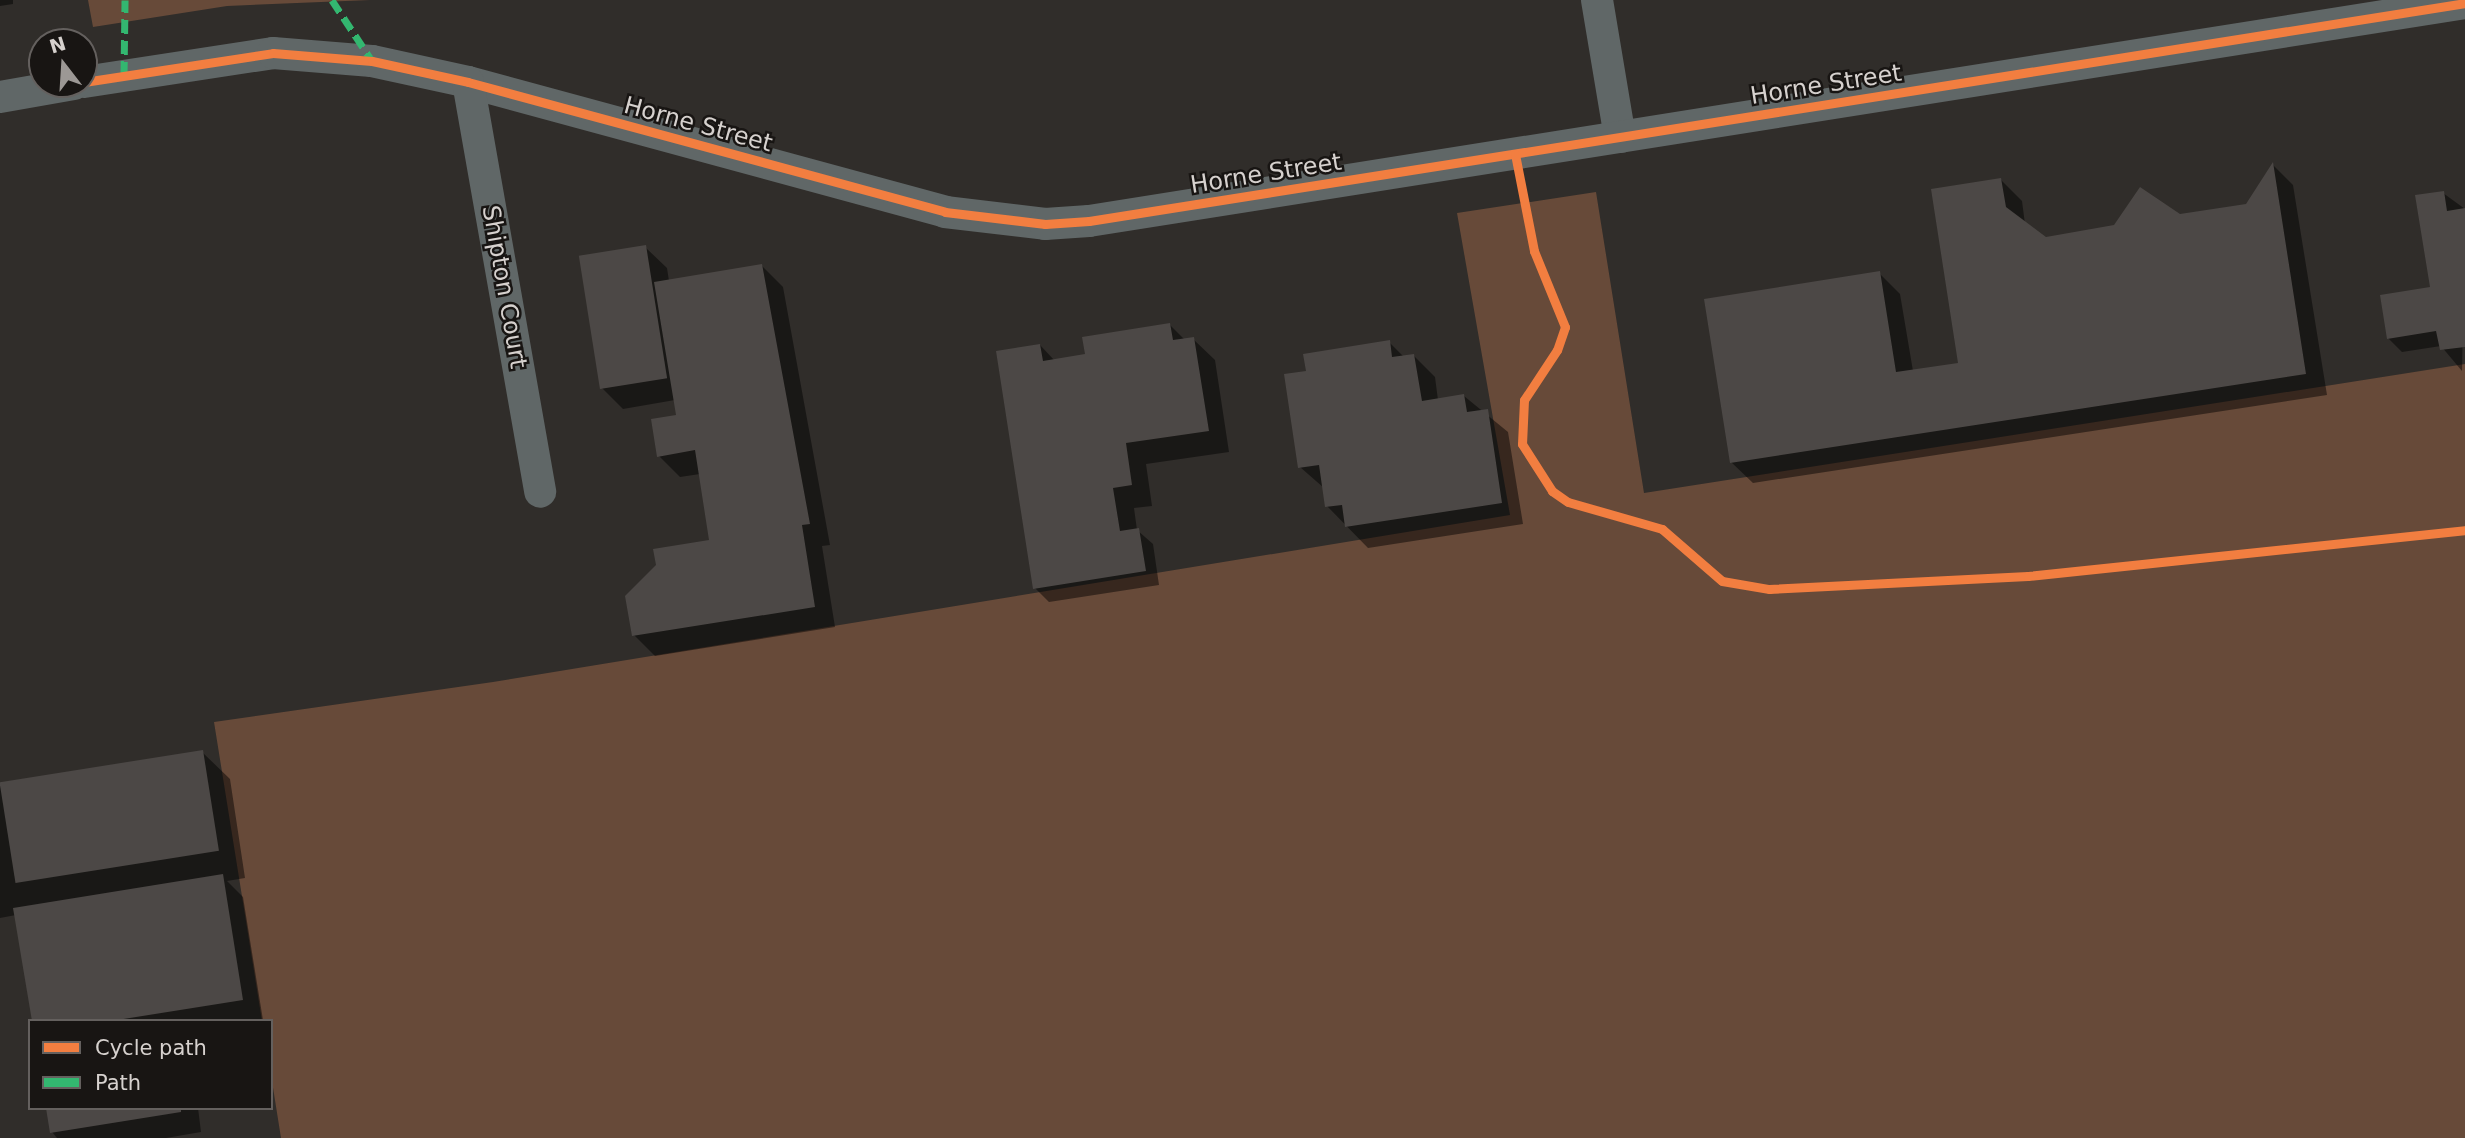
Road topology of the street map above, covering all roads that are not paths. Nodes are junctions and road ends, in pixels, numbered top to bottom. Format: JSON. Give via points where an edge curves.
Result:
{"nodes":[{"id":1,"x":1597,"y":0,"type":"edge"},
{"id":2,"x":2465,"y":4,"type":"edge"},
{"id":3,"x":98,"y":80,"type":"edge"},
{"id":4,"x":468,"y":82,"type":"junction"},
{"id":5,"x":28,"y":92,"type":"edge"},
{"id":6,"x":0,"y":97,"type":"edge"},
{"id":7,"x":1620,"y":137,"type":"junction"},
{"id":8,"x":540,"y":492,"type":"dead end"}],
"edges":[{"from":1,"to":7,"type":"street"},
{"from":2,"to":7,"type":"street","name":"Horne Street"},
{"from":3,"to":4,"type":"street","name":"Horne Street","via":[[273,53],[372,61]]},
{"from":4,"to":7,"type":"street","name":"Horne Street","via":[[945,212],[1045,224],[1089,221]]},
{"from":4,"to":8,"type":"street","name":"Shipton Court"},
{"from":5,"to":6,"type":"street"}]}
